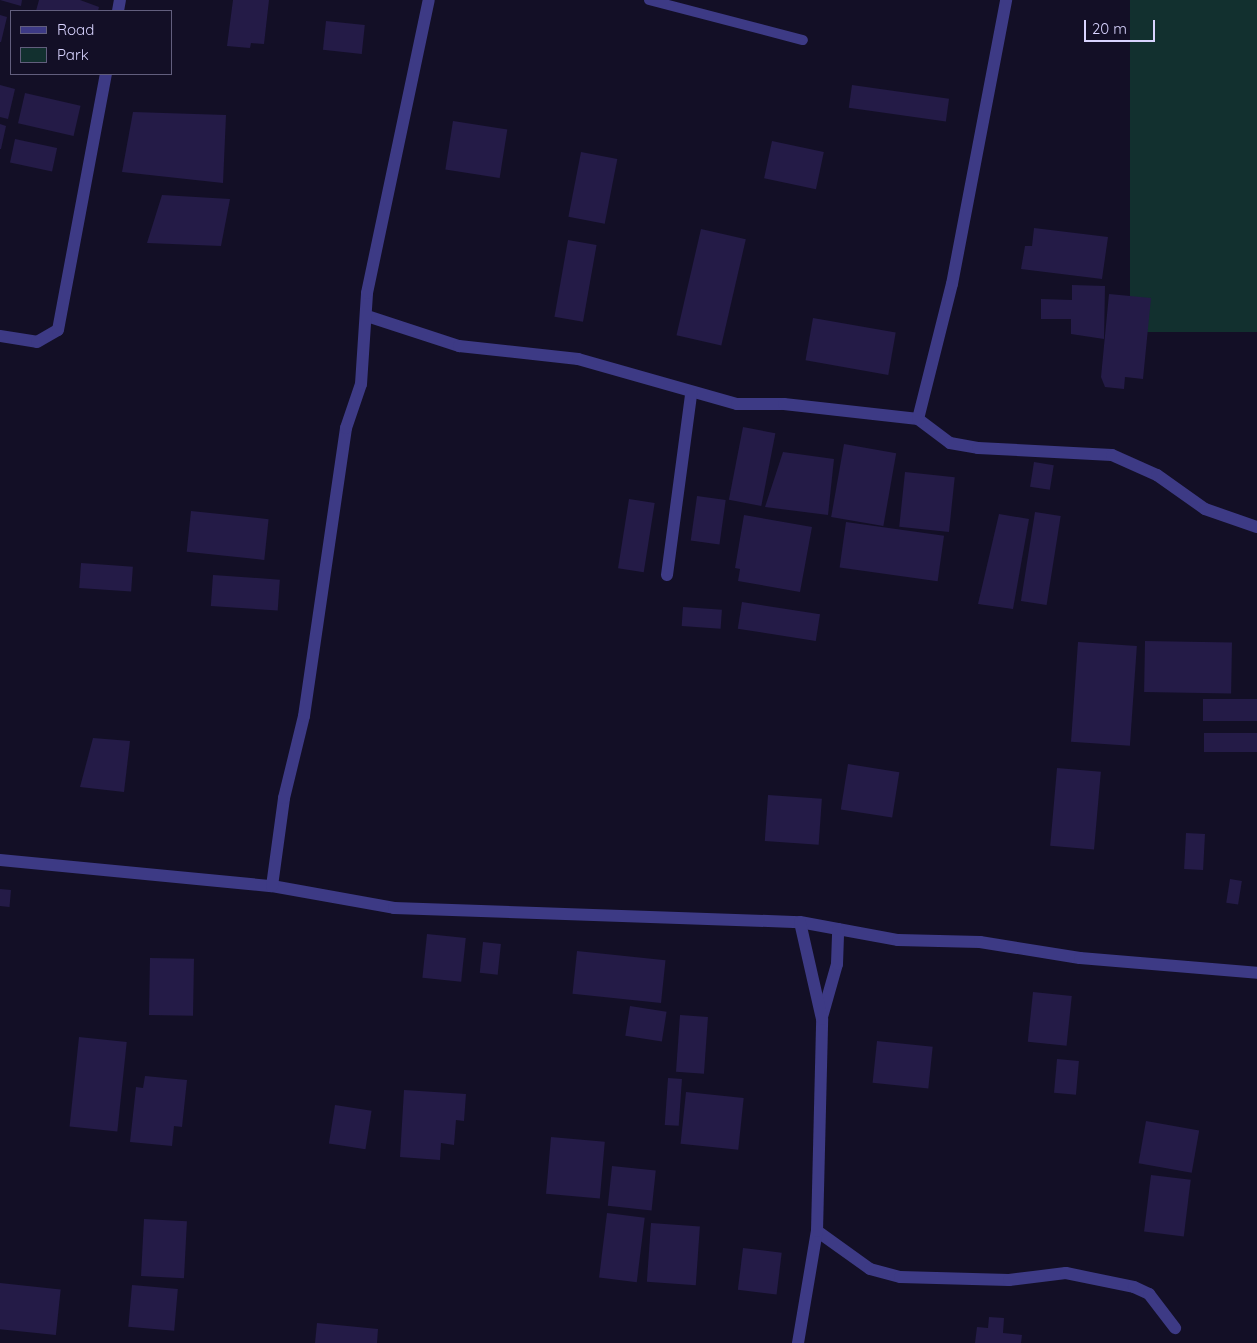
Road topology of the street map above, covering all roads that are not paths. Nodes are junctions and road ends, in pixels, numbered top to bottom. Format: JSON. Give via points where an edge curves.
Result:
{"nodes":[{"id":1,"x":429,"y":0,"type":"edge"},
{"id":2,"x":649,"y":0,"type":"edge"},
{"id":3,"x":1006,"y":0,"type":"edge"},
{"id":4,"x":803,"y":40,"type":"dead end"},
{"id":5,"x":106,"y":75,"type":"edge"},
{"id":6,"x":367,"y":316,"type":"junction"},
{"id":7,"x":0,"y":336,"type":"edge"},
{"id":8,"x":691,"y":394,"type":"junction"},
{"id":9,"x":918,"y":419,"type":"junction"},
{"id":10,"x":1257,"y":526,"type":"edge"},
{"id":11,"x":667,"y":575,"type":"dead end"},
{"id":12,"x":0,"y":860,"type":"edge"},
{"id":13,"x":272,"y":886,"type":"junction"},
{"id":14,"x":800,"y":922,"type":"junction"},
{"id":15,"x":838,"y":929,"type":"junction"},
{"id":16,"x":1257,"y":973,"type":"edge"},
{"id":17,"x":822,"y":1019,"type":"junction"},
{"id":18,"x":817,"y":1231,"type":"junction"},
{"id":19,"x":1174,"y":1328,"type":"dead end"},
{"id":20,"x":798,"y":1343,"type":"edge"}],
"edges":[{"from":1,"to":6,"type":"street","via":[[367,293]]},
{"from":2,"to":4,"type":"lane"},
{"from":3,"to":9,"type":"street","via":[[952,284]]},
{"from":5,"to":7,"type":"street","via":[[58,330],[36,342]]},
{"from":6,"to":8,"type":"street","via":[[459,346],[578,359]]},
{"from":6,"to":13,"type":"street","via":[[361,384],[346,428],[304,716],[284,798]]},
{"from":8,"to":9,"type":"street","via":[[737,404],[784,404]]},
{"from":8,"to":11,"type":"street"},
{"from":9,"to":10,"type":"street","via":[[950,443],[1112,455],[1157,475],[1205,509]]},
{"from":12,"to":13,"type":"street"},
{"from":13,"to":14,"type":"street","via":[[434,912]]},
{"from":14,"to":15,"type":"street"},
{"from":14,"to":17,"type":"street"},
{"from":15,"to":16,"type":"street","via":[[898,940],[980,942],[1080,958]]},
{"from":15,"to":17,"type":"street","via":[[837,964]]},
{"from":17,"to":18,"type":"street"},
{"from":18,"to":19,"type":"street","via":[[870,1269],[900,1276],[1009,1280],[1066,1273],[1134,1288],[1149,1294]]},
{"from":18,"to":20,"type":"street"}]}
